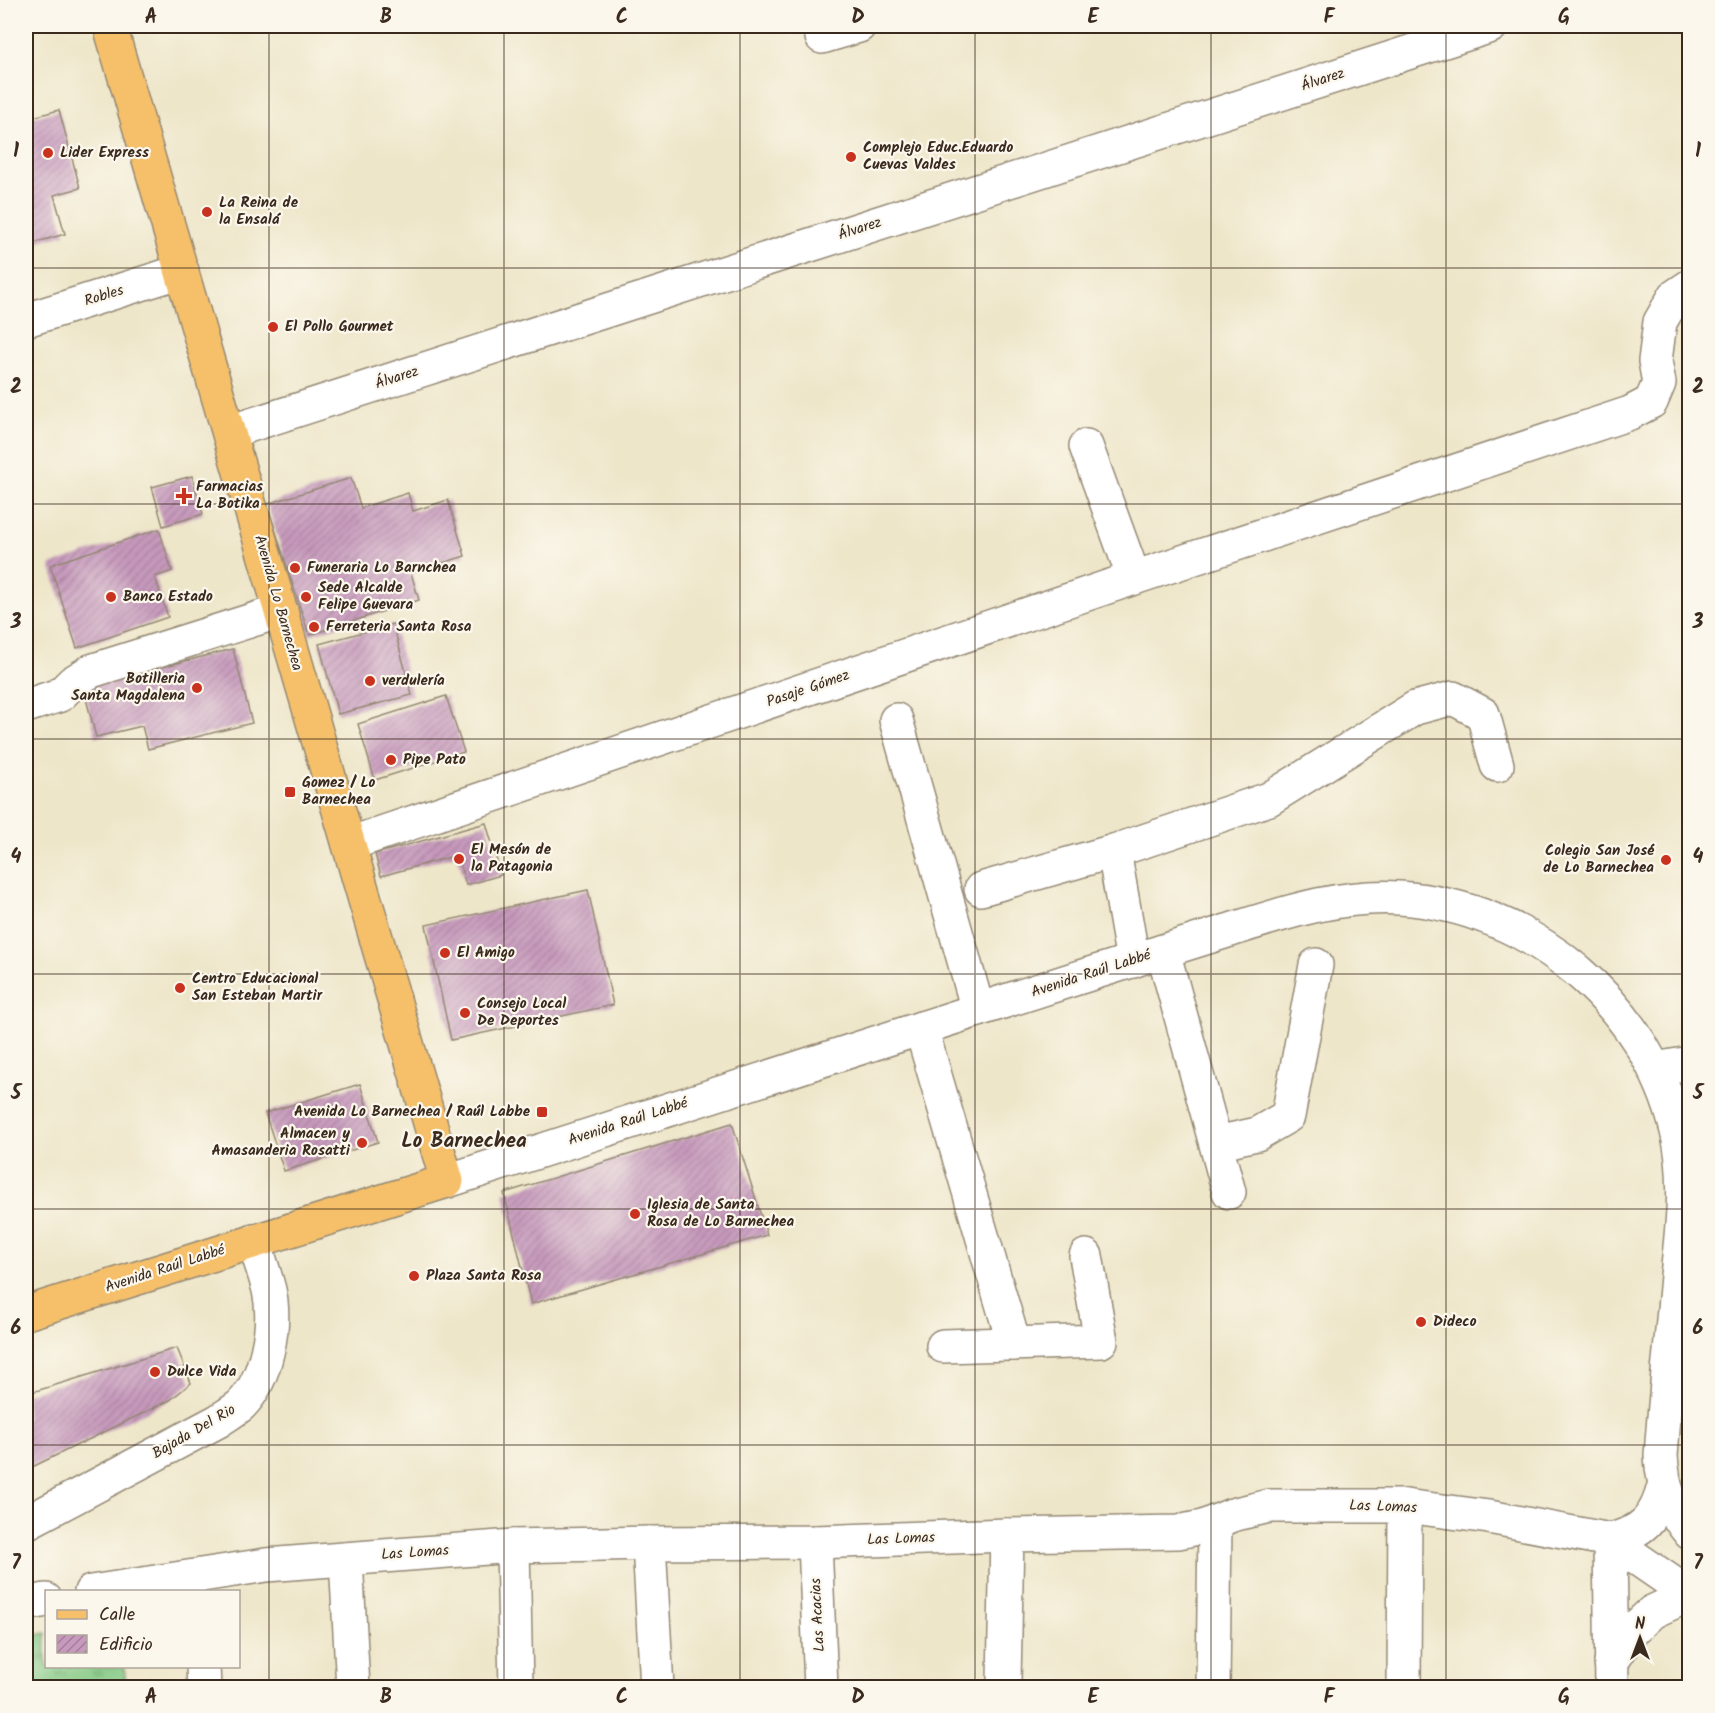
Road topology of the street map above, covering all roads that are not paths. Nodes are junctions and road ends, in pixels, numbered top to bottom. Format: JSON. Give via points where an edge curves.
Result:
{"nodes":[{"id":1,"x":110,"y":26,"type":"edge"},
{"id":2,"x":859,"y":26,"type":"edge"},
{"id":3,"x":1491,"y":26,"type":"edge"},
{"id":4,"x":822,"y":37,"type":"dead end"},
{"id":5,"x":182,"y":272,"type":"junction"},
{"id":6,"x":1689,"y":286,"type":"edge"},
{"id":7,"x":26,"y":320,"type":"edge"},
{"id":8,"x":229,"y":432,"type":"junction"},
{"id":9,"x":1086,"y":446,"type":"dead end"},
{"id":10,"x":1134,"y":578,"type":"junction"},
{"id":11,"x":281,"y":611,"type":"junction"},
{"id":12,"x":26,"y":706,"type":"edge"},
{"id":13,"x":896,"y":720,"type":"dead end"},
{"id":14,"x":1497,"y":765,"type":"dead end"},
{"id":15,"x":349,"y":844,"type":"junction"},
{"id":16,"x":1114,"y":851,"type":"junction"},
{"id":17,"x":981,"y":889,"type":"dead end"},
{"id":18,"x":1148,"y":956,"type":"junction"},
{"id":19,"x":1316,"y":965,"type":"dead end"},
{"id":20,"x":978,"y":1010,"type":"junction"},
{"id":21,"x":921,"y":1028,"type":"junction"},
{"id":22,"x":1689,"y":1064,"type":"edge"},
{"id":23,"x":1655,"y":1069,"type":"junction"},
{"id":24,"x":1216,"y":1143,"type":"junction"},
{"id":25,"x":447,"y":1181,"type":"junction"},
{"id":26,"x":1229,"y":1192,"type":"dead end"},
{"id":27,"x":254,"y":1241,"type":"junction"},
{"id":28,"x":1086,"y":1256,"type":"dead end"},
{"id":29,"x":26,"y":1313,"type":"edge"},
{"id":30,"x":1014,"y":1344,"type":"junction"},
{"id":31,"x":943,"y":1346,"type":"dead end"},
{"id":32,"x":1664,"y":1486,"type":"junction"},
{"id":33,"x":1405,"y":1506,"type":"junction"},
{"id":34,"x":1215,"y":1522,"type":"junction"},
{"id":35,"x":26,"y":1523,"type":"edge"},
{"id":36,"x":1689,"y":1533,"type":"edge"},
{"id":37,"x":1006,"y":1535,"type":"junction"},
{"id":38,"x":1610,"y":1540,"type":"junction"},
{"id":39,"x":814,"y":1542,"type":"junction"},
{"id":40,"x":649,"y":1543,"type":"junction"},
{"id":41,"x":513,"y":1546,"type":"junction"},
{"id":42,"x":346,"y":1558,"type":"junction"},
{"id":43,"x":199,"y":1583,"type":"edge"},
{"id":44,"x":115,"y":1590,"type":"edge"},
{"id":45,"x":1689,"y":1595,"type":"edge"},
{"id":46,"x":45,"y":1600,"type":"edge"},
{"id":47,"x":26,"y":1604,"type":"edge"},
{"id":48,"x":203,"y":1668,"type":"edge"},
{"id":49,"x":1611,"y":1675,"type":"edge"},
{"id":50,"x":1004,"y":1681,"type":"dead end"},
{"id":51,"x":204,"y":1688,"type":"edge"},
{"id":52,"x":353,"y":1688,"type":"edge"},
{"id":53,"x":516,"y":1688,"type":"edge"},
{"id":54,"x":657,"y":1688,"type":"edge"},
{"id":55,"x":821,"y":1688,"type":"edge"},
{"id":56,"x":1213,"y":1688,"type":"edge"},
{"id":57,"x":1404,"y":1688,"type":"edge"}],
"edges":[{"from":1,"to":5,"type":"main road","name":"Avenida Lo Barnechea"},
{"from":2,"to":4,"type":"street"},
{"from":3,"to":8,"type":"street","name":"Álvarez"},
{"from":5,"to":7,"type":"street","name":"Robles"},
{"from":5,"to":8,"type":"main road","name":"Avenida Lo Barnechea"},
{"from":6,"to":10,"type":"street","name":"Pasaje Gómez","via":[[1675,296],[1660,322],[1655,361],[1659,383],[1651,402],[1630,414]]},
{"from":8,"to":11,"type":"main road","name":"Avenida Lo Barnechea"},
{"from":9,"to":10,"type":"street"},
{"from":10,"to":15,"type":"street","name":"Pasaje Gómez"},
{"from":11,"to":12,"type":"street","via":[[91,671],[60,695]]},
{"from":11,"to":15,"type":"main road","name":"Avenida Lo Barnechea"},
{"from":13,"to":20,"type":"street"},
{"from":14,"to":16,"type":"street","via":[[1483,714],[1453,698],[1415,708],[1269,799]]},
{"from":15,"to":25,"type":"main road","name":"Avenida Lo Barnechea"},
{"from":16,"to":17,"type":"street"},
{"from":16,"to":18,"type":"street"},
{"from":18,"to":20,"type":"street","name":"Avenida Raúl Labbé"},
{"from":18,"to":23,"type":"street","name":"Avenida Raúl Labbé","via":[[1336,901],[1401,898],[1463,909],[1516,930],[1580,972],[1616,1009]]},
{"from":18,"to":24,"type":"street"},
{"from":19,"to":24,"type":"street","via":[[1288,1116],[1257,1134]]},
{"from":20,"to":21,"type":"street","name":"Avenida Raúl Labbé"},
{"from":21,"to":25,"type":"street","name":"Avenida Raúl Labbé"},
{"from":21,"to":30,"type":"street"},
{"from":22,"to":23,"type":"street"},
{"from":23,"to":32,"type":"street","name":"Avenida Raúl Labbé","via":[[1677,1130],[1685,1174],[1661,1455]]},
{"from":24,"to":26,"type":"street"},
{"from":25,"to":27,"type":"main road","name":"Avenida Raúl Labbé"},
{"from":27,"to":29,"type":"main road","name":"Avenida Raúl Labbé"},
{"from":27,"to":35,"type":"street","name":"Bajada Del Rio","via":[[270,1293],[271,1322],[258,1380],[241,1405],[208,1427]]},
{"from":28,"to":30,"type":"street","via":[[1101,1341]]},
{"from":30,"to":31,"type":"street"},
{"from":32,"to":36,"type":"street","name":"Avenida Raúl Labbé"},
{"from":32,"to":38,"type":"street","via":[[1660,1502],[1647,1522],[1626,1536]]},
{"from":33,"to":34,"type":"street","name":"Las Lomas","via":[[1269,1506]]},
{"from":33,"to":38,"type":"street","name":"Las Lomas"},
{"from":33,"to":57,"type":"street"},
{"from":34,"to":37,"type":"street","name":"Las Lomas","via":[[1179,1532]]},
{"from":34,"to":56,"type":"street"},
{"from":37,"to":39,"type":"street","name":"Las Lomas"},
{"from":37,"to":50,"type":"street"},
{"from":38,"to":45,"type":"street","name":"Las Lomas"},
{"from":38,"to":49,"type":"street"},
{"from":39,"to":40,"type":"street","name":"Las Lomas"},
{"from":39,"to":55,"type":"street","name":"Las Acacias"},
{"from":40,"to":41,"type":"street","name":"Las Lomas"},
{"from":40,"to":54,"type":"street"},
{"from":41,"to":42,"type":"street","name":"Las Lomas"},
{"from":41,"to":53,"type":"street"},
{"from":42,"to":43,"type":"street","name":"Las Lomas","via":[[266,1565]]},
{"from":42,"to":52,"type":"street"},
{"from":43,"to":44,"type":"street","name":"Las Lomas"},
{"from":45,"to":49,"type":"street","via":[[1652,1611],[1632,1631]]},
{"from":46,"to":47,"type":"street"},
{"from":48,"to":51,"type":"street"}]}
